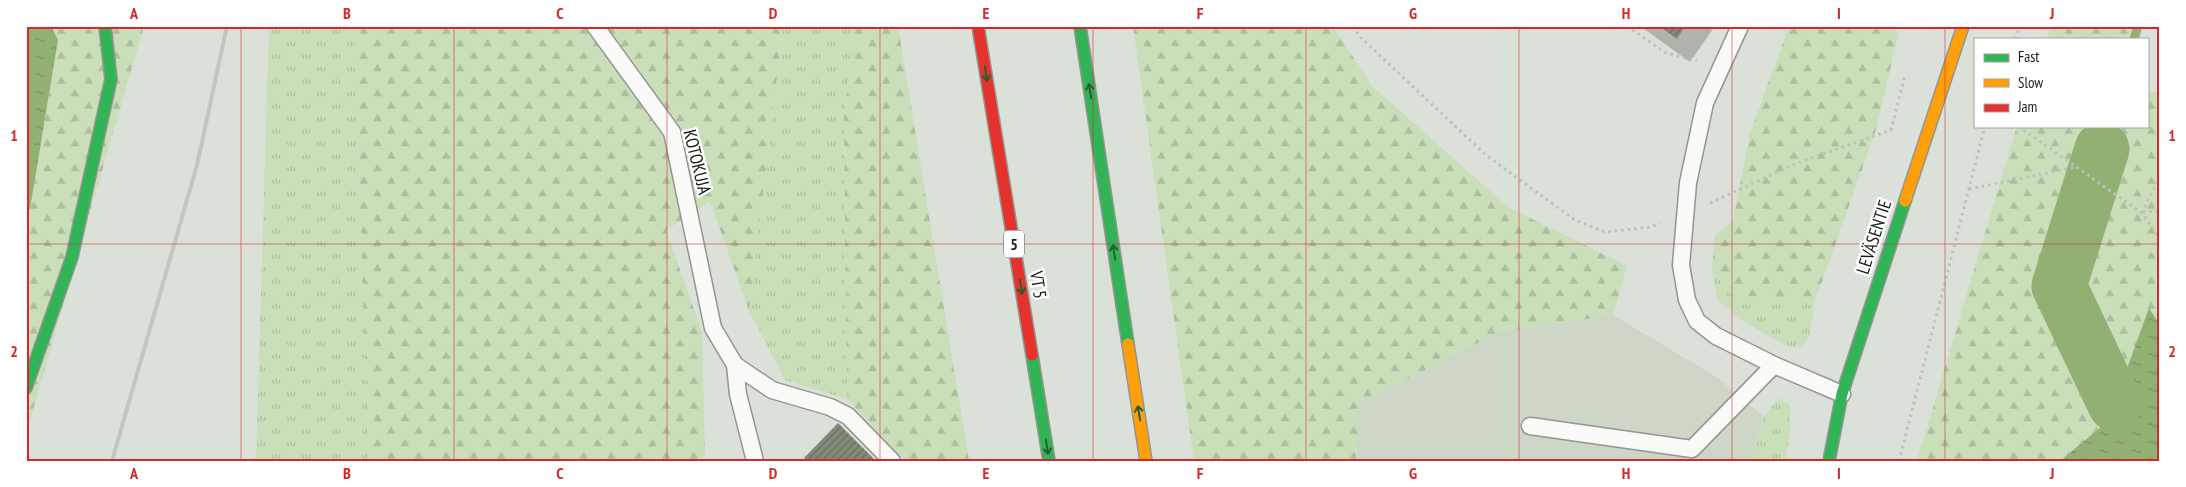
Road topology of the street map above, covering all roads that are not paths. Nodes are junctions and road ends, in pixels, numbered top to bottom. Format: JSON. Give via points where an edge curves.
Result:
{"nodes":[{"id":1,"x":105,"y":26,"type":"edge"},
{"id":2,"x":595,"y":26,"type":"edge"},
{"id":3,"x":978,"y":26,"type":"edge"},
{"id":4,"x":1080,"y":26,"type":"edge"},
{"id":5,"x":1740,"y":26,"type":"edge"},
{"id":6,"x":1963,"y":26,"type":"edge"},
{"id":7,"x":735,"y":365,"type":"junction"},
{"id":8,"x":1774,"y":365,"type":"junction"},
{"id":9,"x":26,"y":388,"type":"edge"},
{"id":10,"x":1842,"y":394,"type":"junction"},
{"id":11,"x":1530,"y":426,"type":"dead end"},
{"id":12,"x":755,"y":461,"type":"edge"},
{"id":13,"x":892,"y":461,"type":"edge"},
{"id":14,"x":1049,"y":461,"type":"edge"},
{"id":15,"x":1146,"y":461,"type":"edge"},
{"id":16,"x":1829,"y":461,"type":"edge"}],
"edges":[{"from":1,"to":9,"type":"main road","via":[[111,79],[72,257]]},
{"from":2,"to":7,"type":"lane","name":"KOTOKUJA","via":[[672,132],[713,328]]},
{"from":3,"to":14,"type":"main road","name":"VT 5","number":"5","one_way":true},
{"from":15,"to":4,"type":"main road","one_way":true},
{"from":5,"to":8,"type":"lane","via":[[1705,103],[1688,183],[1681,265],[1687,300],[1697,321],[1716,336]]},
{"from":6,"to":10,"type":"main road","name":"LEVÄSENTIE"},
{"from":7,"to":12,"type":"lane","via":[[738,394]]},
{"from":7,"to":13,"type":"lane","via":[[772,390],[830,407],[848,416]]},
{"from":8,"to":10,"type":"lane"},
{"from":8,"to":11,"type":"lane","via":[[1692,449]]},
{"from":10,"to":16,"type":"main road","name":"LEVÄSENTIE"}]}
